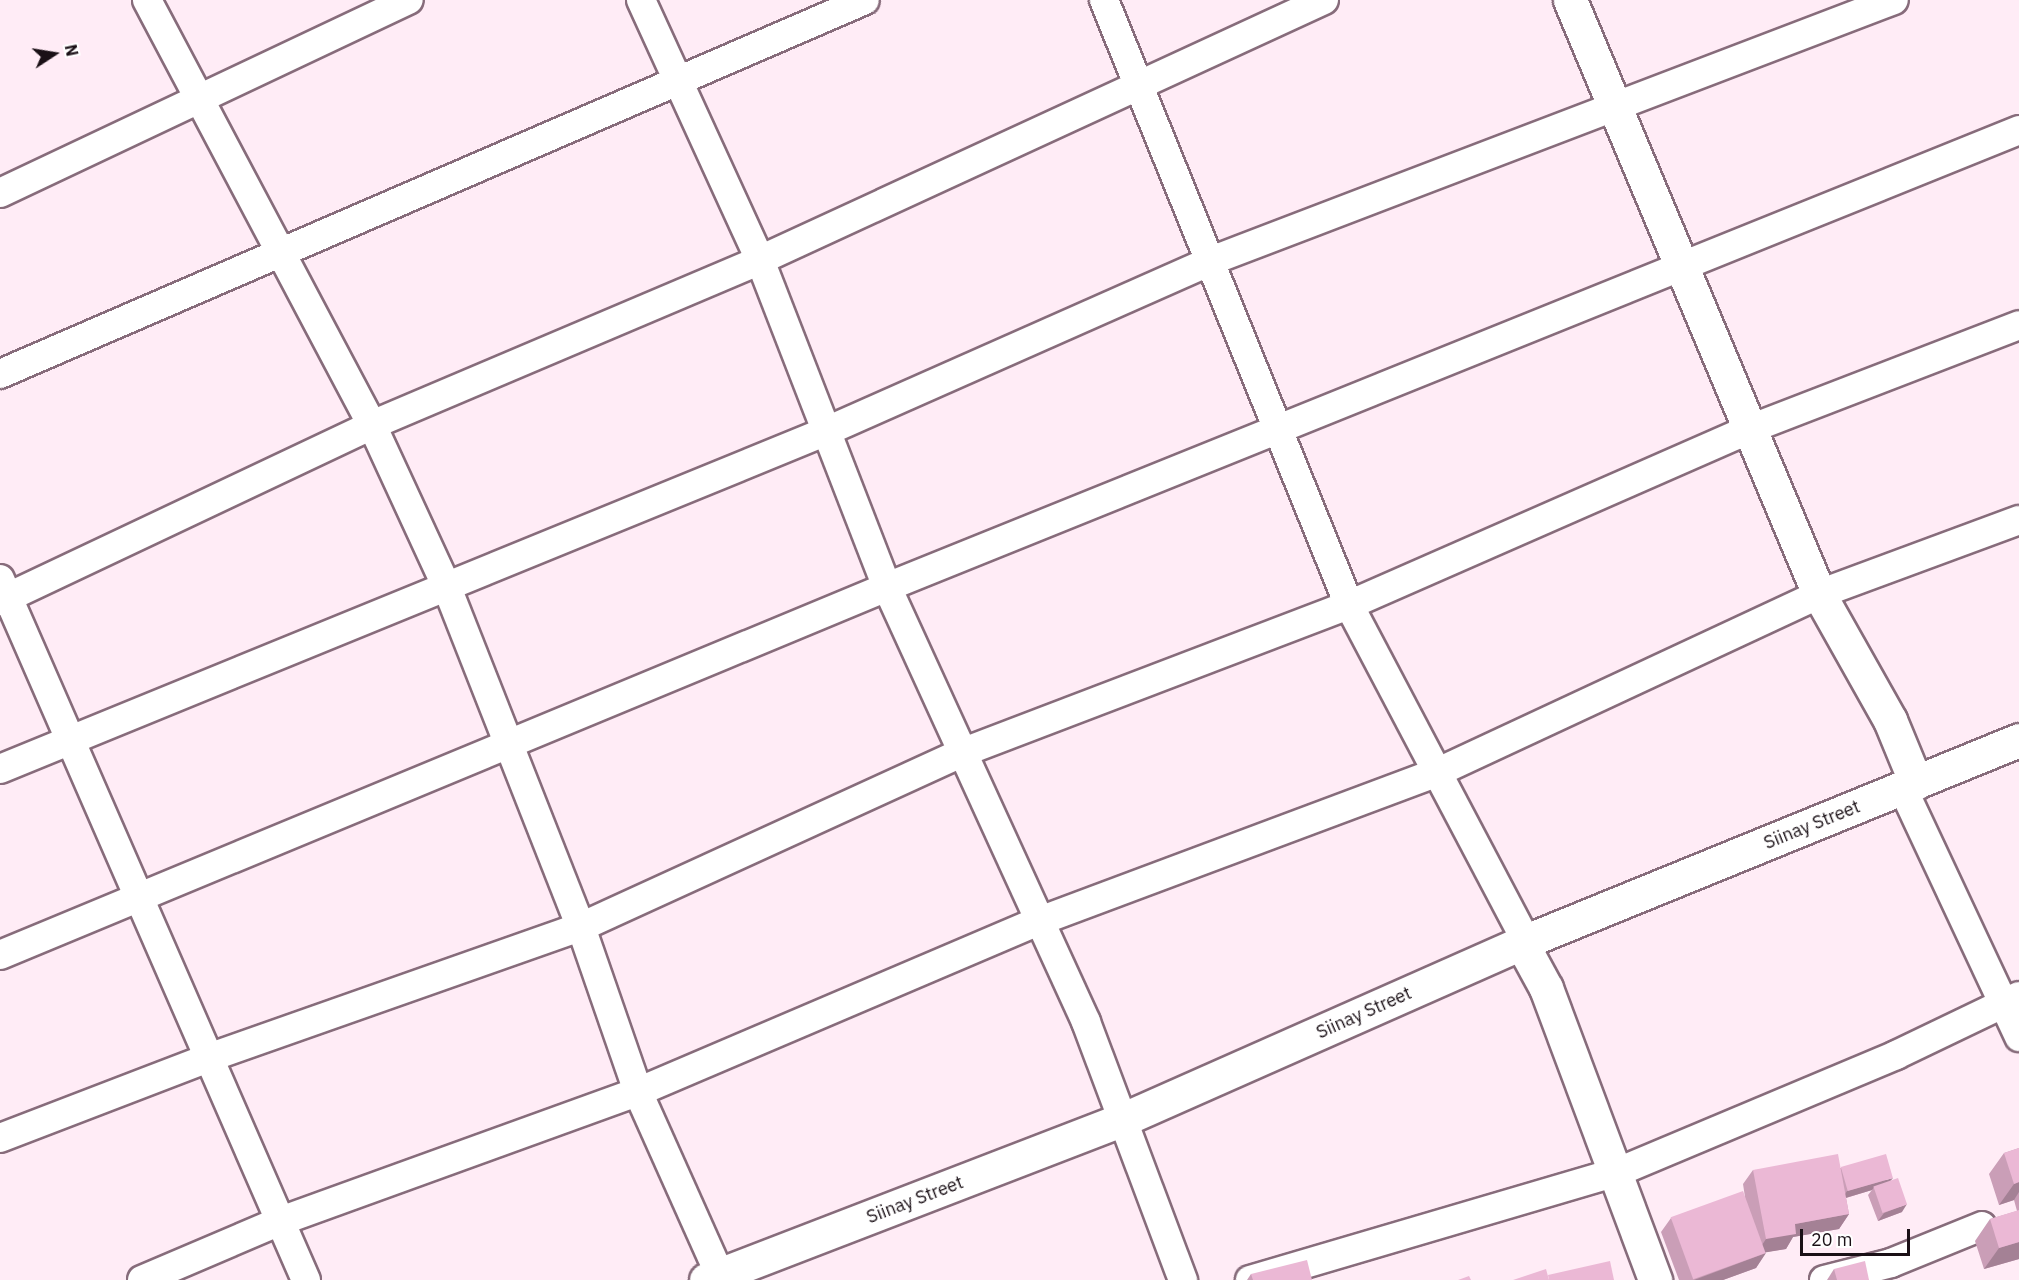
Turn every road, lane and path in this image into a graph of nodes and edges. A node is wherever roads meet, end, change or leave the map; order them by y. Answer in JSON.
{"nodes":[{"id":1,"x":147,"y":0,"type":"edge"},
{"id":2,"x":410,"y":0,"type":"edge"},
{"id":3,"x":641,"y":0,"type":"edge"},
{"id":4,"x":865,"y":0,"type":"edge"},
{"id":5,"x":1104,"y":0,"type":"edge"},
{"id":6,"x":1324,"y":0,"type":"edge"},
{"id":7,"x":1570,"y":0,"type":"edge"},
{"id":8,"x":1894,"y":0,"type":"edge"},
{"id":9,"x":680,"y":81,"type":"junction"},
{"id":10,"x":1136,"y":84,"type":"junction"},
{"id":11,"x":201,"y":98,"type":"junction"},
{"id":12,"x":1613,"y":110,"type":"junction"},
{"id":13,"x":2019,"y":130,"type":"edge"},
{"id":14,"x":0,"y":193,"type":"edge"},
{"id":15,"x":278,"y":250,"type":"junction"},
{"id":16,"x":760,"y":260,"type":"junction"},
{"id":17,"x":1208,"y":262,"type":"junction"},
{"id":18,"x":1681,"y":265,"type":"junction"},
{"id":19,"x":2019,"y":325,"type":"edge"},
{"id":20,"x":0,"y":374,"type":"edge"},
{"id":21,"x":372,"y":426,"type":"junction"},
{"id":22,"x":1750,"y":429,"type":"junction"},
{"id":23,"x":1277,"y":430,"type":"junction"},
{"id":24,"x":827,"y":431,"type":"junction"},
{"id":25,"x":2019,"y":520,"type":"edge"},
{"id":26,"x":446,"y":585,"type":"junction"},
{"id":27,"x":887,"y":586,"type":"junction"},
{"id":28,"x":3,"y":592,"type":"edge"},
{"id":29,"x":1819,"y":594,"type":"junction"},
{"id":30,"x":1349,"y":605,"type":"junction"},
{"id":31,"x":2019,"y":740,"type":"edge"},
{"id":32,"x":69,"y":741,"type":"junction"},
{"id":33,"x":509,"y":744,"type":"junction"},
{"id":34,"x":961,"y":753,"type":"junction"},
{"id":35,"x":0,"y":769,"type":"edge"},
{"id":36,"x":1436,"y":773,"type":"junction"},
{"id":37,"x":1909,"y":786,"type":"junction"},
{"id":38,"x":140,"y":899,"type":"junction"},
{"id":39,"x":1037,"y":922,"type":"junction"},
{"id":40,"x":581,"y":927,"type":"junction"},
{"id":41,"x":1524,"y":942,"type":"junction"},
{"id":42,"x":0,"y":955,"type":"edge"},
{"id":43,"x":2011,"y":999,"type":"edge"},
{"id":44,"x":2019,"y":1037,"type":"edge"},
{"id":45,"x":211,"y":1057,"type":"junction"},
{"id":46,"x":638,"y":1092,"type":"junction"},
{"id":47,"x":1124,"y":1119,"type":"junction"},
{"id":48,"x":0,"y":1137,"type":"edge"},
{"id":49,"x":1618,"y":1172,"type":"junction"},
{"id":50,"x":278,"y":1222,"type":"junction"},
{"id":51,"x":1982,"y":1226,"type":"dead end"},
{"id":52,"x":716,"y":1278,"type":"edge"},
{"id":53,"x":142,"y":1280,"type":"edge"},
{"id":54,"x":306,"y":1280,"type":"edge"},
{"id":55,"x":1183,"y":1280,"type":"edge"},
{"id":56,"x":1250,"y":1280,"type":"edge"},
{"id":57,"x":1656,"y":1280,"type":"edge"},
{"id":58,"x":1824,"y":1280,"type":"edge"}],
"edges":[{"from":1,"to":11,"type":"street"},
{"from":2,"to":11,"type":"street"},
{"from":3,"to":9,"type":"street"},
{"from":4,"to":9,"type":"street"},
{"from":5,"to":10,"type":"street"},
{"from":6,"to":10,"type":"street"},
{"from":7,"to":12,"type":"street"},
{"from":8,"to":12,"type":"street"},
{"from":9,"to":15,"type":"street"},
{"from":9,"to":16,"type":"street"},
{"from":10,"to":16,"type":"street"},
{"from":10,"to":17,"type":"street"},
{"from":11,"to":14,"type":"street"},
{"from":11,"to":15,"type":"street"},
{"from":12,"to":17,"type":"street"},
{"from":12,"to":18,"type":"street"},
{"from":13,"to":18,"type":"street"},
{"from":15,"to":20,"type":"street"},
{"from":15,"to":21,"type":"street"},
{"from":16,"to":21,"type":"street"},
{"from":16,"to":24,"type":"street"},
{"from":17,"to":23,"type":"street"},
{"from":17,"to":24,"type":"street"},
{"from":18,"to":22,"type":"street"},
{"from":18,"to":23,"type":"street"},
{"from":19,"to":22,"type":"street"},
{"from":21,"to":26,"type":"street"},
{"from":21,"to":28,"type":"street"},
{"from":22,"to":29,"type":"street"},
{"from":22,"to":30,"type":"street"},
{"from":23,"to":27,"type":"street"},
{"from":23,"to":30,"type":"street"},
{"from":24,"to":26,"type":"street"},
{"from":24,"to":27,"type":"street"},
{"from":25,"to":29,"type":"street"},
{"from":26,"to":32,"type":"street"},
{"from":26,"to":33,"type":"street"},
{"from":27,"to":33,"type":"street"},
{"from":27,"to":34,"type":"street"},
{"from":28,"to":32,"type":"street"},
{"from":29,"to":36,"type":"street"},
{"from":29,"to":37,"type":"street"},
{"from":30,"to":34,"type":"street"},
{"from":30,"to":36,"type":"street"},
{"from":31,"to":37,"type":"street","name":"Siinay Street"},
{"from":32,"to":35,"type":"street"},
{"from":32,"to":38,"type":"street"},
{"from":33,"to":38,"type":"street"},
{"from":33,"to":40,"type":"street"},
{"from":34,"to":39,"type":"street"},
{"from":34,"to":40,"type":"street"},
{"from":36,"to":39,"type":"street"},
{"from":36,"to":41,"type":"street"},
{"from":37,"to":41,"type":"street","name":"Siinay Street"},
{"from":37,"to":43,"type":"street"},
{"from":38,"to":42,"type":"street"},
{"from":38,"to":45,"type":"street"},
{"from":39,"to":46,"type":"street"},
{"from":39,"to":47,"type":"street"},
{"from":40,"to":45,"type":"street"},
{"from":40,"to":46,"type":"street"},
{"from":41,"to":47,"type":"street","name":"Siinay Street"},
{"from":41,"to":49,"type":"street"},
{"from":43,"to":44,"type":"street"},
{"from":43,"to":49,"type":"street"},
{"from":45,"to":48,"type":"street"},
{"from":45,"to":50,"type":"street"},
{"from":46,"to":50,"type":"street"},
{"from":46,"to":52,"type":"street"},
{"from":47,"to":52,"type":"street","name":"Siinay Street"},
{"from":47,"to":55,"type":"street"},
{"from":49,"to":56,"type":"street"},
{"from":49,"to":57,"type":"street"},
{"from":50,"to":53,"type":"street"},
{"from":50,"to":54,"type":"street"},
{"from":51,"to":58,"type":"street"}]}
